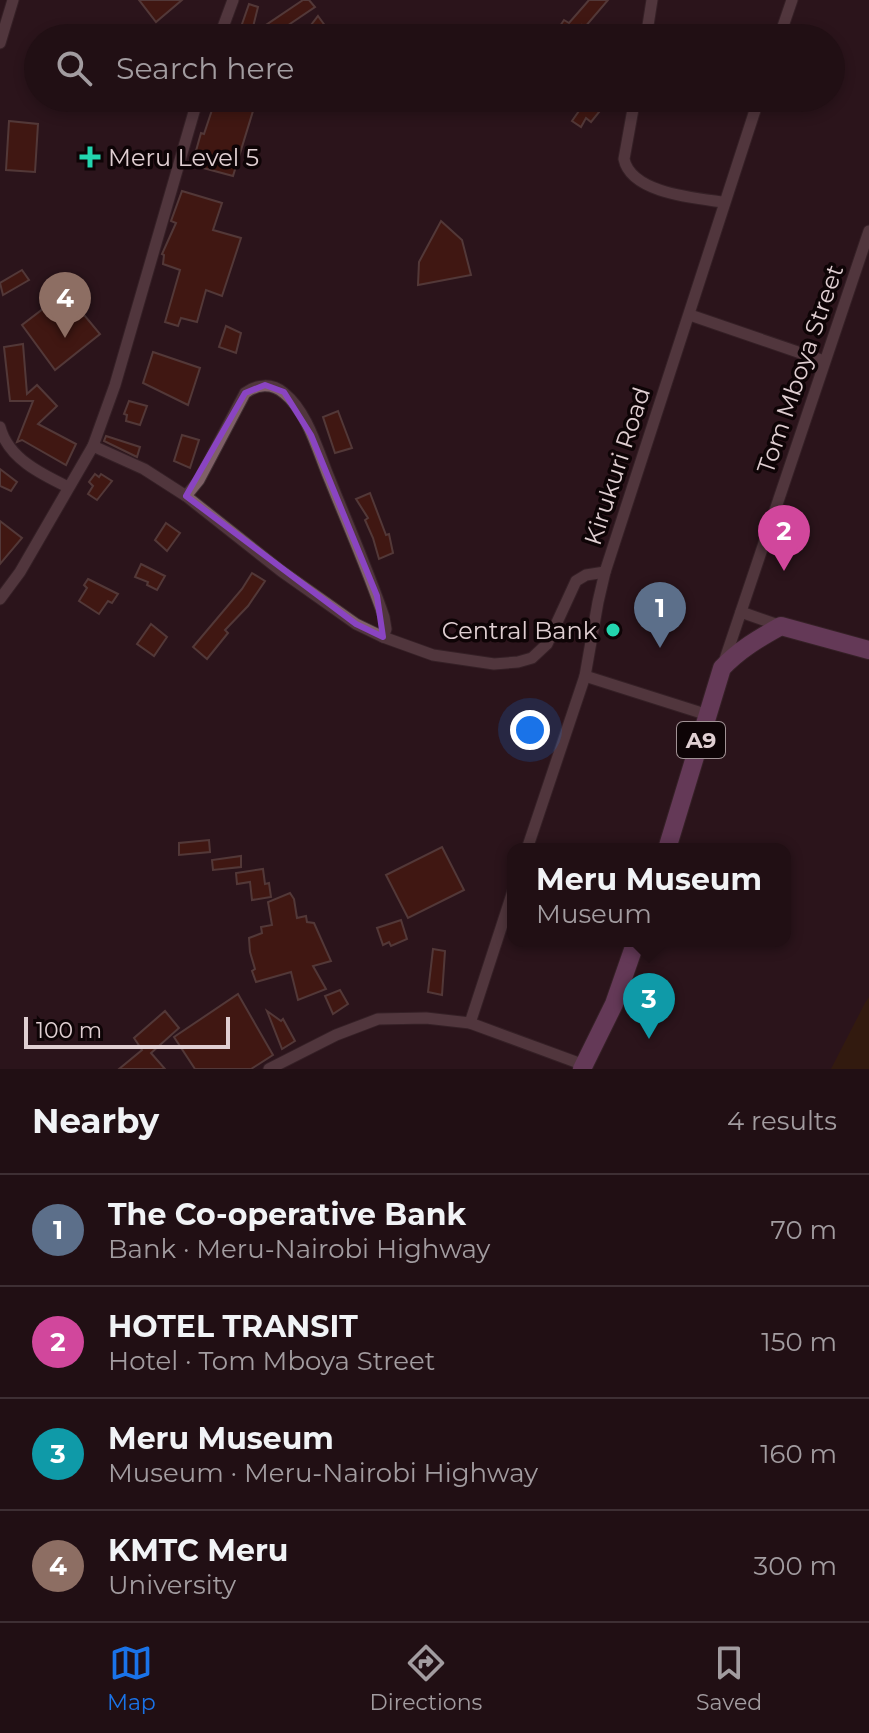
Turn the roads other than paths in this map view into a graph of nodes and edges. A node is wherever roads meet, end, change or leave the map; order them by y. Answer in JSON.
{"nodes":[{"id":1,"x":13,"y":0,"type":"edge"},
{"id":2,"x":233,"y":0,"type":"edge"},
{"id":3,"x":652,"y":0,"type":"edge"},
{"id":4,"x":792,"y":0,"type":"edge"},
{"id":5,"x":224,"y":24,"type":"edge"},
{"id":6,"x":648,"y":24,"type":"edge"},
{"id":7,"x":784,"y":24,"type":"edge"},
{"id":8,"x":0,"y":43,"type":"edge"},
{"id":9,"x":194,"y":112,"type":"edge"},
{"id":10,"x":632,"y":112,"type":"edge"},
{"id":11,"x":754,"y":112,"type":"edge"},
{"id":12,"x":723,"y":202,"type":"junction"},
{"id":13,"x":869,"y":231,"type":"edge"},
{"id":14,"x":690,"y":315,"type":"junction"},
{"id":15,"x":824,"y":361,"type":"junction"},
{"id":16,"x":0,"y":427,"type":"edge"},
{"id":17,"x":93,"y":446,"type":"junction"},
{"id":18,"x":68,"y":487,"type":"junction"},
{"id":19,"x":186,"y":496,"type":"junction"},
{"id":20,"x":605,"y":572,"type":"junction"},
{"id":21,"x":0,"y":599,"type":"edge"},
{"id":22,"x":741,"y":612,"type":"junction"},
{"id":23,"x":781,"y":626,"type":"junction"},
{"id":24,"x":383,"y":637,"type":"junction"},
{"id":25,"x":869,"y":650,"type":"edge"},
{"id":26,"x":722,"y":668,"type":"junction"},
{"id":27,"x":585,"y":676,"type":"junction"},
{"id":28,"x":708,"y":715,"type":"junction"},
{"id":29,"x":529,"y":843,"type":"edge"},
{"id":30,"x":669,"y":843,"type":"edge"},
{"id":31,"x":507,"y":909,"type":"edge"},
{"id":32,"x":634,"y":947,"type":"edge"},
{"id":33,"x":470,"y":1023,"type":"junction"},
{"id":34,"x":583,"y":1067,"type":"edge"},
{"id":35,"x":269,"y":1069,"type":"edge"}],
"edges":[{"from":1,"to":8,"type":"street"},
{"from":2,"to":5,"type":"street"},
{"from":3,"to":6,"type":"street"},
{"from":4,"to":7,"type":"street"},
{"from":9,"to":17,"type":"street"},
{"from":10,"to":12,"type":"street"},
{"from":11,"to":12,"type":"street","name":"Kirukuri Road"},
{"from":12,"to":14,"type":"street","name":"Kirukuri Road"},
{"from":13,"to":15,"type":"street","name":"Tom Mboya Street"},
{"from":14,"to":15,"type":"street"},
{"from":14,"to":20,"type":"street","name":"Kirukuri Road"},
{"from":15,"to":22,"type":"street","name":"Tom Mboya Street"},
{"from":16,"to":18,"type":"street"},
{"from":17,"to":18,"type":"street"},
{"from":17,"to":19,"type":"street"},
{"from":18,"to":21,"type":"street"},
{"from":19,"to":24,"type":"street"},
{"from":19,"to":24,"type":"street"},
{"from":20,"to":24,"type":"street"},
{"from":20,"to":27,"type":"street","name":"Kirukuri Road"},
{"from":22,"to":23,"type":"street"},
{"from":22,"to":26,"type":"street","name":"Tom Mboya Street"},
{"from":23,"to":25,"type":"highway"},
{"from":23,"to":26,"type":"highway"},
{"from":26,"to":28,"type":"highway","number":"A9"},
{"from":27,"to":28,"type":"street"},
{"from":27,"to":29,"type":"street","name":"Kirukuri Road"},
{"from":28,"to":30,"type":"highway","number":"A9"},
{"from":31,"to":33,"type":"street"},
{"from":32,"to":34,"type":"highway"},
{"from":33,"to":34,"type":"street"},
{"from":33,"to":35,"type":"street"}]}
